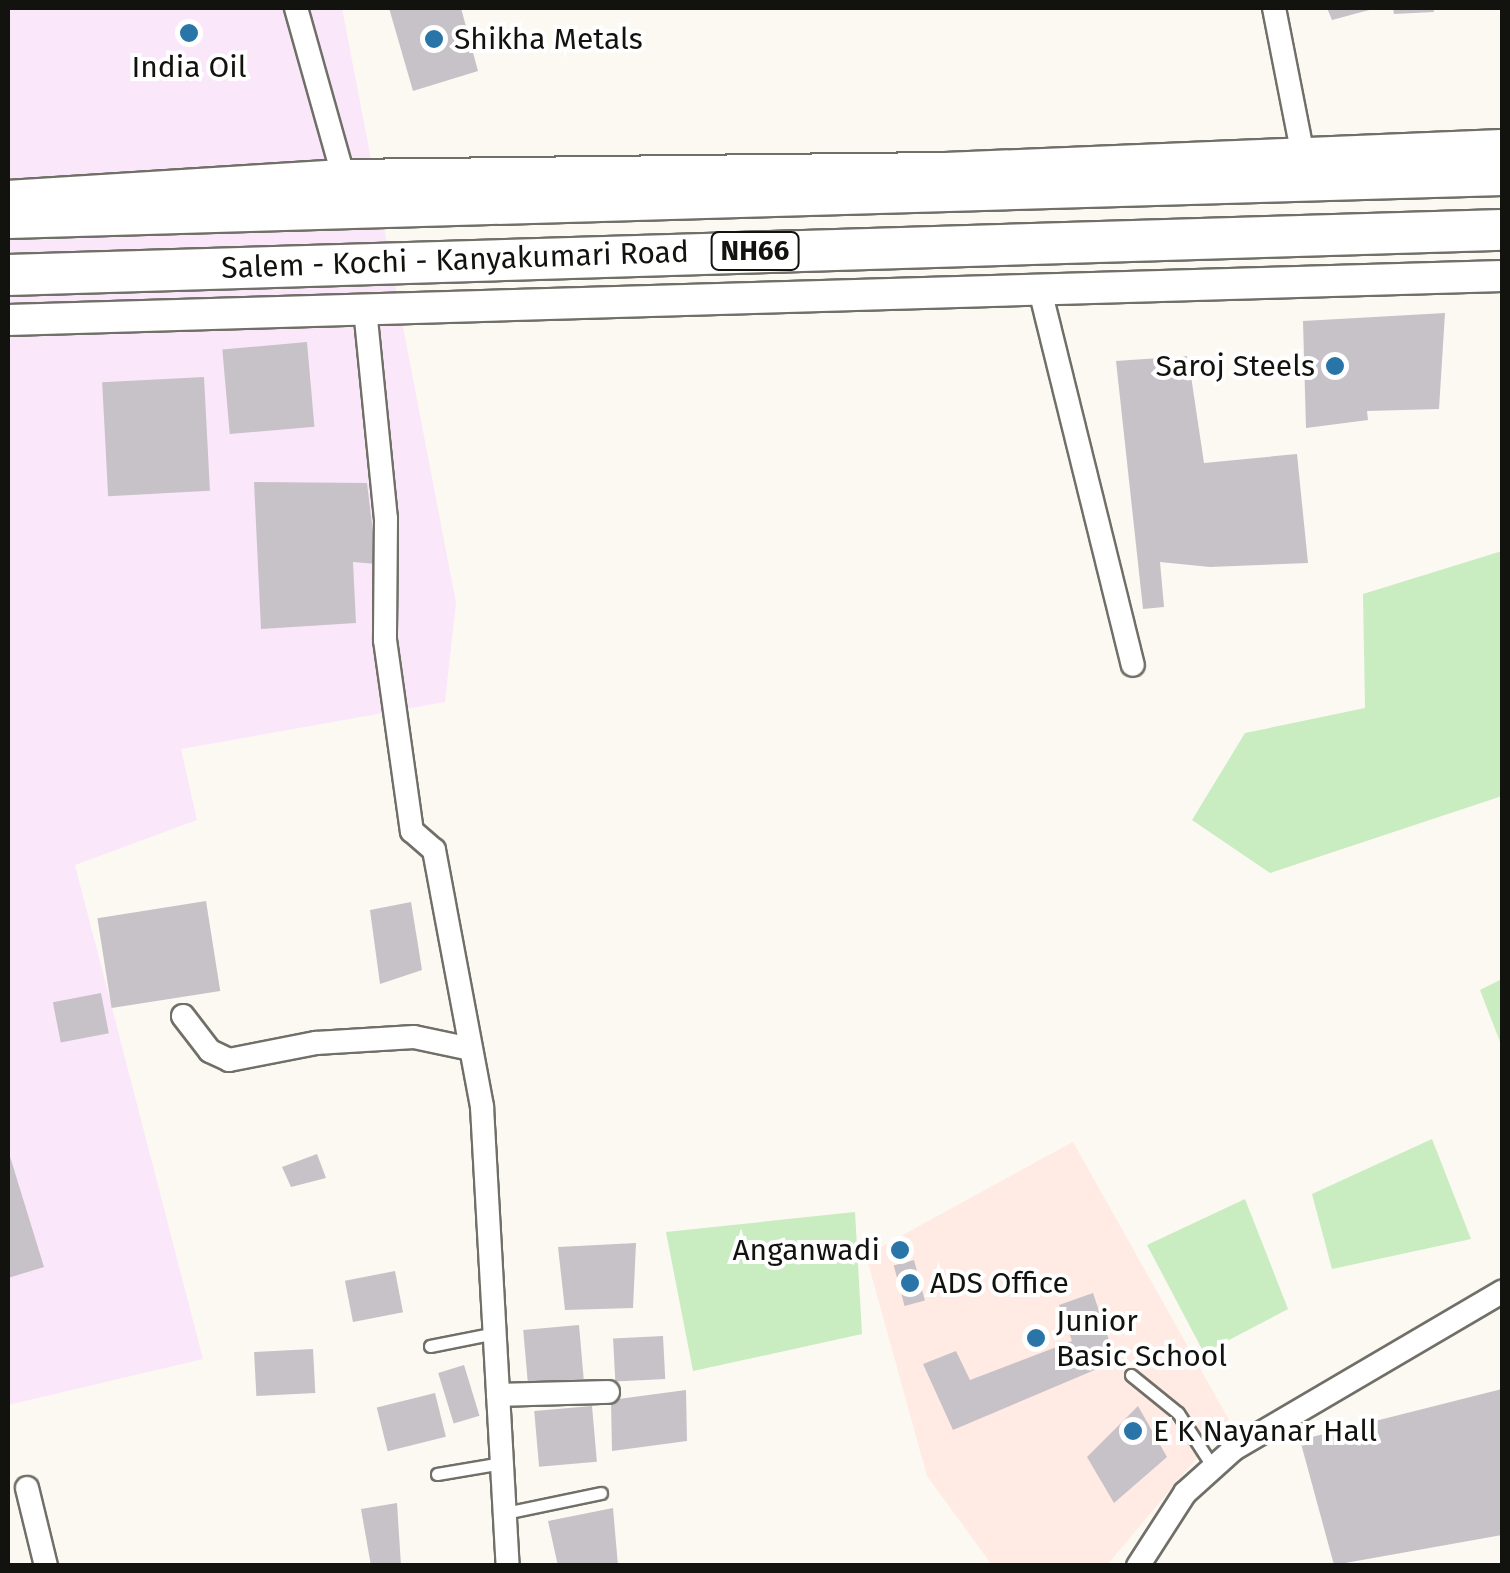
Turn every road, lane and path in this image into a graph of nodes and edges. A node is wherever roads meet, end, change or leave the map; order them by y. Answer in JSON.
{"nodes":[{"id":1,"x":296,"y":8,"type":"edge"},
{"id":2,"x":1274,"y":8,"type":"edge"},
{"id":3,"x":1502,"y":145,"type":"edge"},
{"id":4,"x":1303,"y":156,"type":"junction"},
{"id":5,"x":1502,"y":174,"type":"edge"},
{"id":6,"x":343,"y":175,"type":"junction"},
{"id":7,"x":8,"y":196,"type":"edge"},
{"id":8,"x":8,"y":218,"type":"edge"},
{"id":9,"x":1502,"y":230,"type":"edge"},
{"id":10,"x":8,"y":275,"type":"edge"},
{"id":11,"x":1502,"y":276,"type":"edge"},
{"id":12,"x":1040,"y":290,"type":"junction"},
{"id":13,"x":365,"y":310,"type":"junction"},
{"id":14,"x":8,"y":320,"type":"edge"},
{"id":15,"x":1133,"y":665,"type":"dead end"},
{"id":16,"x":183,"y":1016,"type":"dead end"},
{"id":17,"x":472,"y":1049,"type":"junction"},
{"id":18,"x":1502,"y":1292,"type":"edge"},
{"id":19,"x":495,"y":1333,"type":"junction"},
{"id":20,"x":430,"y":1346,"type":"dead end"},
{"id":21,"x":1131,"y":1375,"type":"dead end"},
{"id":22,"x":608,"y":1392,"type":"dead end"},
{"id":23,"x":498,"y":1395,"type":"junction"},
{"id":24,"x":502,"y":1463,"type":"junction"},
{"id":25,"x":1214,"y":1467,"type":"junction"},
{"id":26,"x":437,"y":1474,"type":"dead end"},
{"id":27,"x":27,"y":1488,"type":"dead end"},
{"id":28,"x":602,"y":1493,"type":"dead end"},
{"id":29,"x":505,"y":1513,"type":"junction"},
{"id":30,"x":46,"y":1566,"type":"edge"},
{"id":31,"x":508,"y":1566,"type":"edge"},
{"id":32,"x":1138,"y":1566,"type":"edge"}],
"edges":[{"from":1,"to":6,"type":"street"},
{"from":2,"to":4,"type":"street"},
{"from":3,"to":4,"type":"street"},
{"from":4,"to":6,"type":"street"},
{"from":5,"to":8,"type":"highway","name":"Salem - Kochi - Kanyakumari Road","number":"NH66"},
{"from":6,"to":7,"type":"street"},
{"from":9,"to":10,"type":"highway","name":"Salem - Kochi - Kanyakumari Road","number":"NH66"},
{"from":11,"to":12,"type":"street"},
{"from":12,"to":13,"type":"street"},
{"from":12,"to":15,"type":"street"},
{"from":13,"to":14,"type":"street"},
{"from":13,"to":17,"type":"street"},
{"from":16,"to":17,"type":"street"},
{"from":17,"to":19,"type":"street"},
{"from":18,"to":25,"type":"street"},
{"from":19,"to":20,"type":"lane"},
{"from":19,"to":23,"type":"street"},
{"from":21,"to":25,"type":"lane"},
{"from":22,"to":23,"type":"street"},
{"from":23,"to":24,"type":"street"},
{"from":24,"to":26,"type":"lane"},
{"from":24,"to":29,"type":"street"},
{"from":25,"to":32,"type":"street"},
{"from":27,"to":30,"type":"street"},
{"from":28,"to":29,"type":"lane"},
{"from":29,"to":31,"type":"street"}]}
